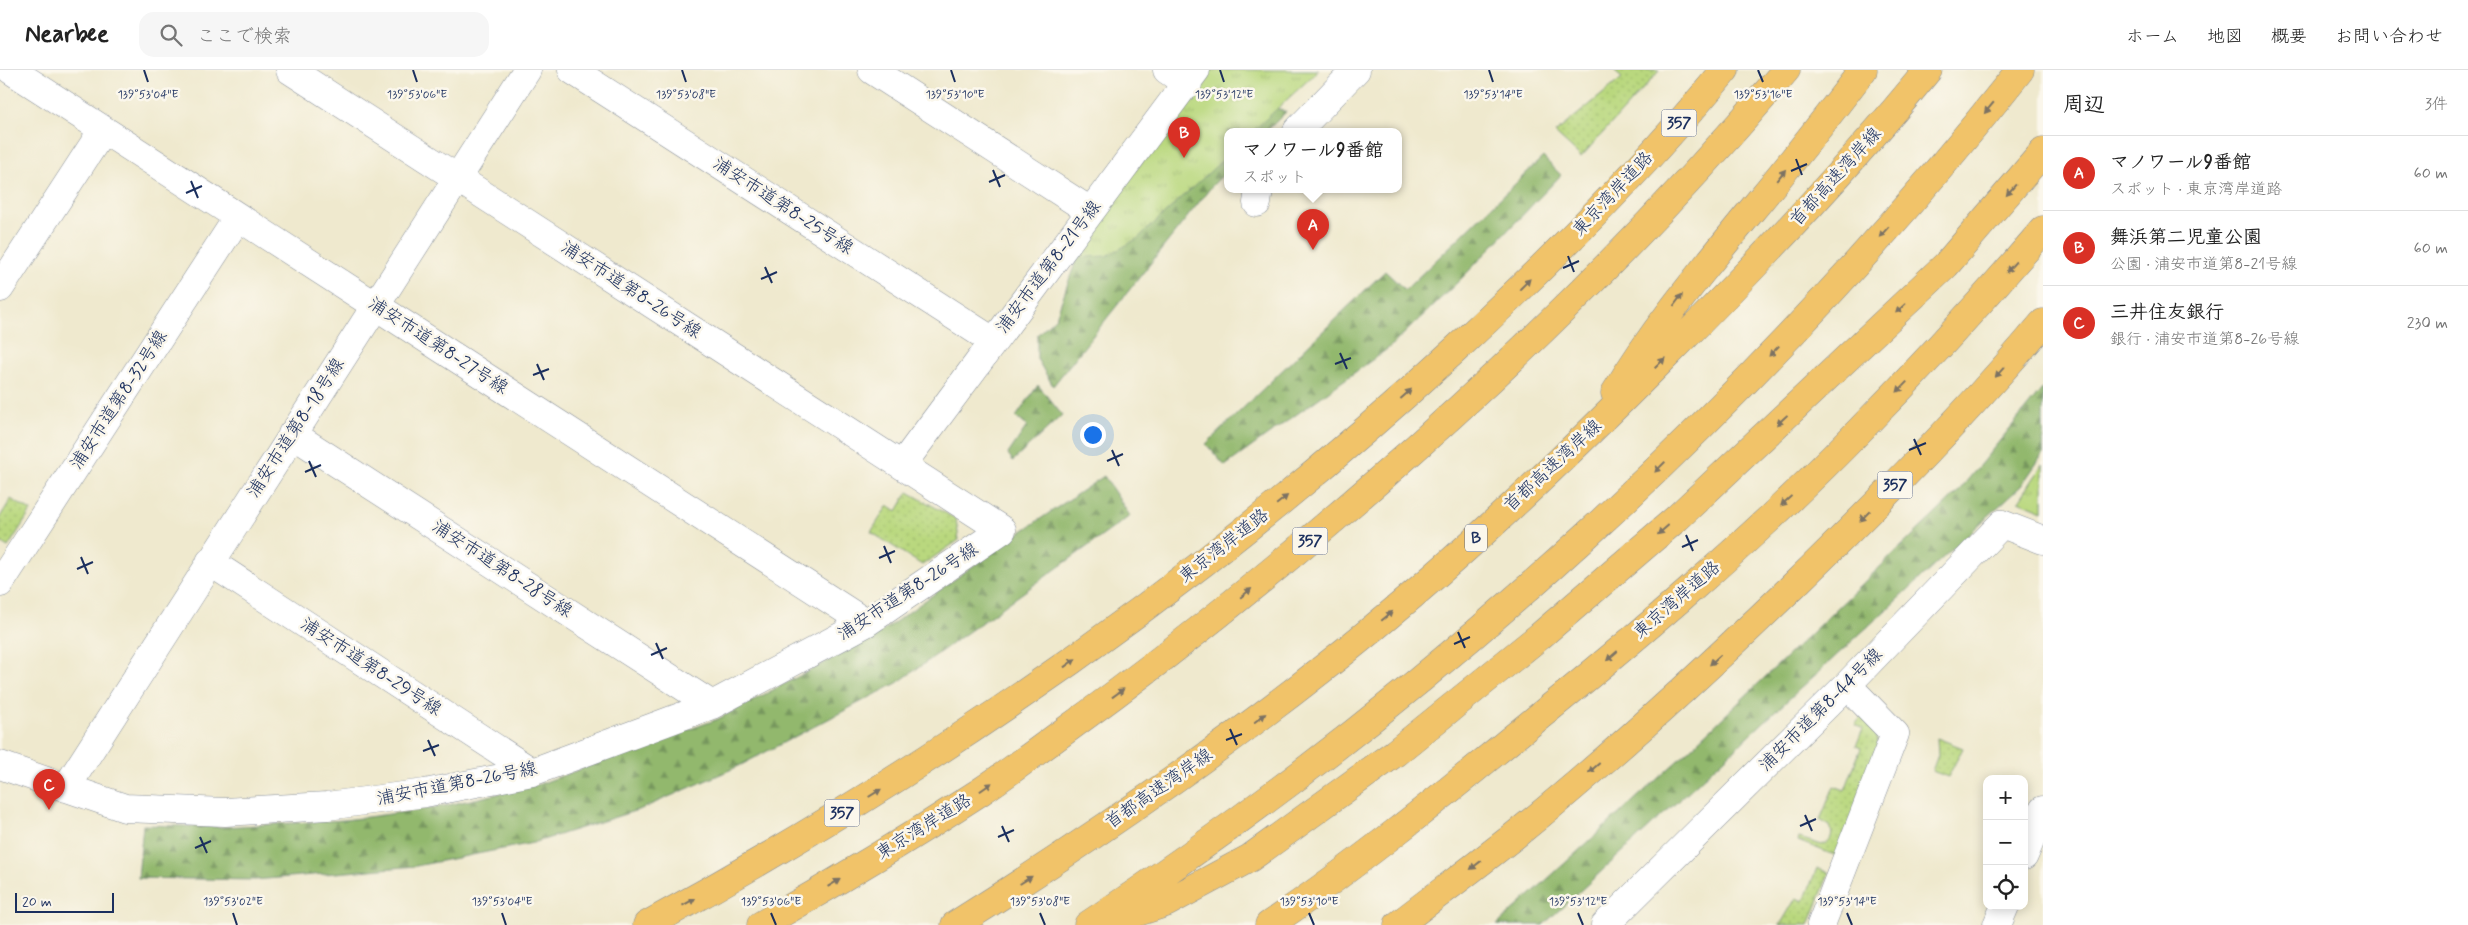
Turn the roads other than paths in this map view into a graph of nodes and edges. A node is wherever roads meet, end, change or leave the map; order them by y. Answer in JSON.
{"nodes":[{"id":1,"x":11,"y":70,"type":"edge"},
{"id":2,"x":290,"y":70,"type":"edge"},
{"id":3,"x":527,"y":70,"type":"edge"},
{"id":4,"x":572,"y":70,"type":"edge"},
{"id":5,"x":872,"y":70,"type":"edge"},
{"id":6,"x":1356,"y":70,"type":"edge"},
{"id":7,"x":1725,"y":70,"type":"edge"},
{"id":8,"x":1786,"y":70,"type":"edge"},
{"id":9,"x":1863,"y":70,"type":"edge"},
{"id":10,"x":1928,"y":70,"type":"edge"},
{"id":11,"x":2020,"y":70,"type":"edge"},
{"id":12,"x":1184,"y":75,"type":"edge"},
{"id":13,"x":1300,"y":128,"type":"edge"},
{"id":14,"x":103,"y":130,"type":"junction"},
{"id":15,"x":2043,"y":152,"type":"edge"},
{"id":16,"x":456,"y":178,"type":"junction"},
{"id":17,"x":1090,"y":211,"type":"junction"},
{"id":18,"x":238,"y":216,"type":"junction"},
{"id":19,"x":2043,"y":230,"type":"edge"},
{"id":20,"x":0,"y":288,"type":"edge"},
{"id":21,"x":375,"y":305,"type":"junction"},
{"id":22,"x":2038,"y":330,"type":"edge"},
{"id":23,"x":993,"y":341,"type":"junction"},
{"id":24,"x":1594,"y":429,"type":"junction"},
{"id":25,"x":292,"y":434,"type":"junction"},
{"id":26,"x":902,"y":465,"type":"junction"},
{"id":27,"x":2043,"y":540,"type":"edge"},
{"id":28,"x":210,"y":562,"type":"junction"},
{"id":29,"x":0,"y":583,"type":"edge"},
{"id":30,"x":866,"y":623,"type":"junction"},
{"id":31,"x":1847,"y":685,"type":"junction"},
{"id":32,"x":712,"y":705,"type":"junction"},
{"id":33,"x":0,"y":765,"type":"edge"},
{"id":34,"x":532,"y":772,"type":"junction"},
{"id":35,"x":66,"y":788,"type":"junction"},
{"id":36,"x":2043,"y":810,"type":"edge"},
{"id":37,"x":2028,"y":846,"type":"edge"},
{"id":38,"x":2028,"y":862,"type":"edge"},
{"id":39,"x":2043,"y":868,"type":"edge"},
{"id":40,"x":2003,"y":910,"type":"edge"},
{"id":41,"x":647,"y":925,"type":"edge"},
{"id":42,"x":761,"y":925,"type":"edge"},
{"id":43,"x":955,"y":925,"type":"edge"},
{"id":44,"x":1088,"y":925,"type":"edge"},
{"id":45,"x":1098,"y":925,"type":"edge"},
{"id":46,"x":1269,"y":925,"type":"edge"},
{"id":47,"x":1398,"y":925,"type":"edge"},
{"id":48,"x":1606,"y":925,"type":"edge"},
{"id":49,"x":1822,"y":925,"type":"edge"},
{"id":50,"x":1997,"y":925,"type":"edge"}],
"edges":[{"from":1,"to":14,"type":"street","name":"浦安市道第8-27号線"},
{"from":2,"to":16,"type":"street","name":"浦安市道第8-26号線"},
{"from":3,"to":16,"type":"street","name":"浦安市道第8-18号線"},
{"from":4,"to":23,"type":"street","name":"浦安市道第8-25号線"},
{"from":5,"to":17,"type":"street"},
{"from":6,"to":13,"type":"street"},
{"from":41,"to":7,"type":"highway","name":"東京湾岸道路","number":"357","one_way":true},
{"from":42,"to":8,"type":"highway","name":"東京湾岸道路","number":"357","one_way":true},
{"from":24,"to":9,"type":"highway","one_way":true},
{"from":24,"to":10,"type":"highway","name":"首都高速湾岸線","number":"B","one_way":true},
{"from":11,"to":44,"type":"highway","one_way":true},
{"from":12,"to":17,"type":"street","name":"浦安市道第8-21号線"},
{"from":14,"to":18,"type":"street","name":"浦安市道第8-27号線"},
{"from":14,"to":20,"type":"street"},
{"from":15,"to":45,"type":"highway","one_way":true},
{"from":16,"to":21,"type":"street","name":"浦安市道第8-18号線"},
{"from":16,"to":26,"type":"street","name":"浦安市道第8-26号線"},
{"from":17,"to":23,"type":"street","name":"浦安市道第8-21号線"},
{"from":18,"to":21,"type":"street","name":"浦安市道第8-27号線"},
{"from":18,"to":29,"type":"street","name":"浦安市道第8-32号線"},
{"from":19,"to":46,"type":"highway","name":"東京湾岸道路","one_way":true},
{"from":21,"to":25,"type":"street","name":"浦安市道第8-18号線"},
{"from":21,"to":30,"type":"street","name":"浦安市道第8-27号線"},
{"from":22,"to":47,"type":"highway","number":"357","one_way":true},
{"from":23,"to":26,"type":"street","name":"浦安市道第8-21号線"},
{"from":43,"to":24,"type":"highway","name":"首都高速湾岸線","number":"B","one_way":true},
{"from":25,"to":28,"type":"street","name":"浦安市道第8-18号線"},
{"from":25,"to":32,"type":"street","name":"浦安市道第8-28号線"},
{"from":26,"to":30,"type":"street","name":"浦安市道第8-26号線"},
{"from":27,"to":31,"type":"street","name":"浦安市道第8-44号線"},
{"from":28,"to":34,"type":"street","name":"浦安市道第8-29号線"},
{"from":28,"to":35,"type":"street","name":"浦安市道第8-18号線"},
{"from":30,"to":32,"type":"street","name":"浦安市道第8-26号線"},
{"from":31,"to":48,"type":"street","name":"浦安市道第8-44号線"},
{"from":31,"to":49,"type":"street"},
{"from":32,"to":34,"type":"street","name":"浦安市道第8-26号線"},
{"from":33,"to":35,"type":"street","name":"浦安市道第8-26号線"},
{"from":34,"to":35,"type":"street","name":"浦安市道第8-26号線"},
{"from":36,"to":37,"type":"street"},
{"from":38,"to":39,"type":"street"},
{"from":40,"to":50,"type":"street"}]}
